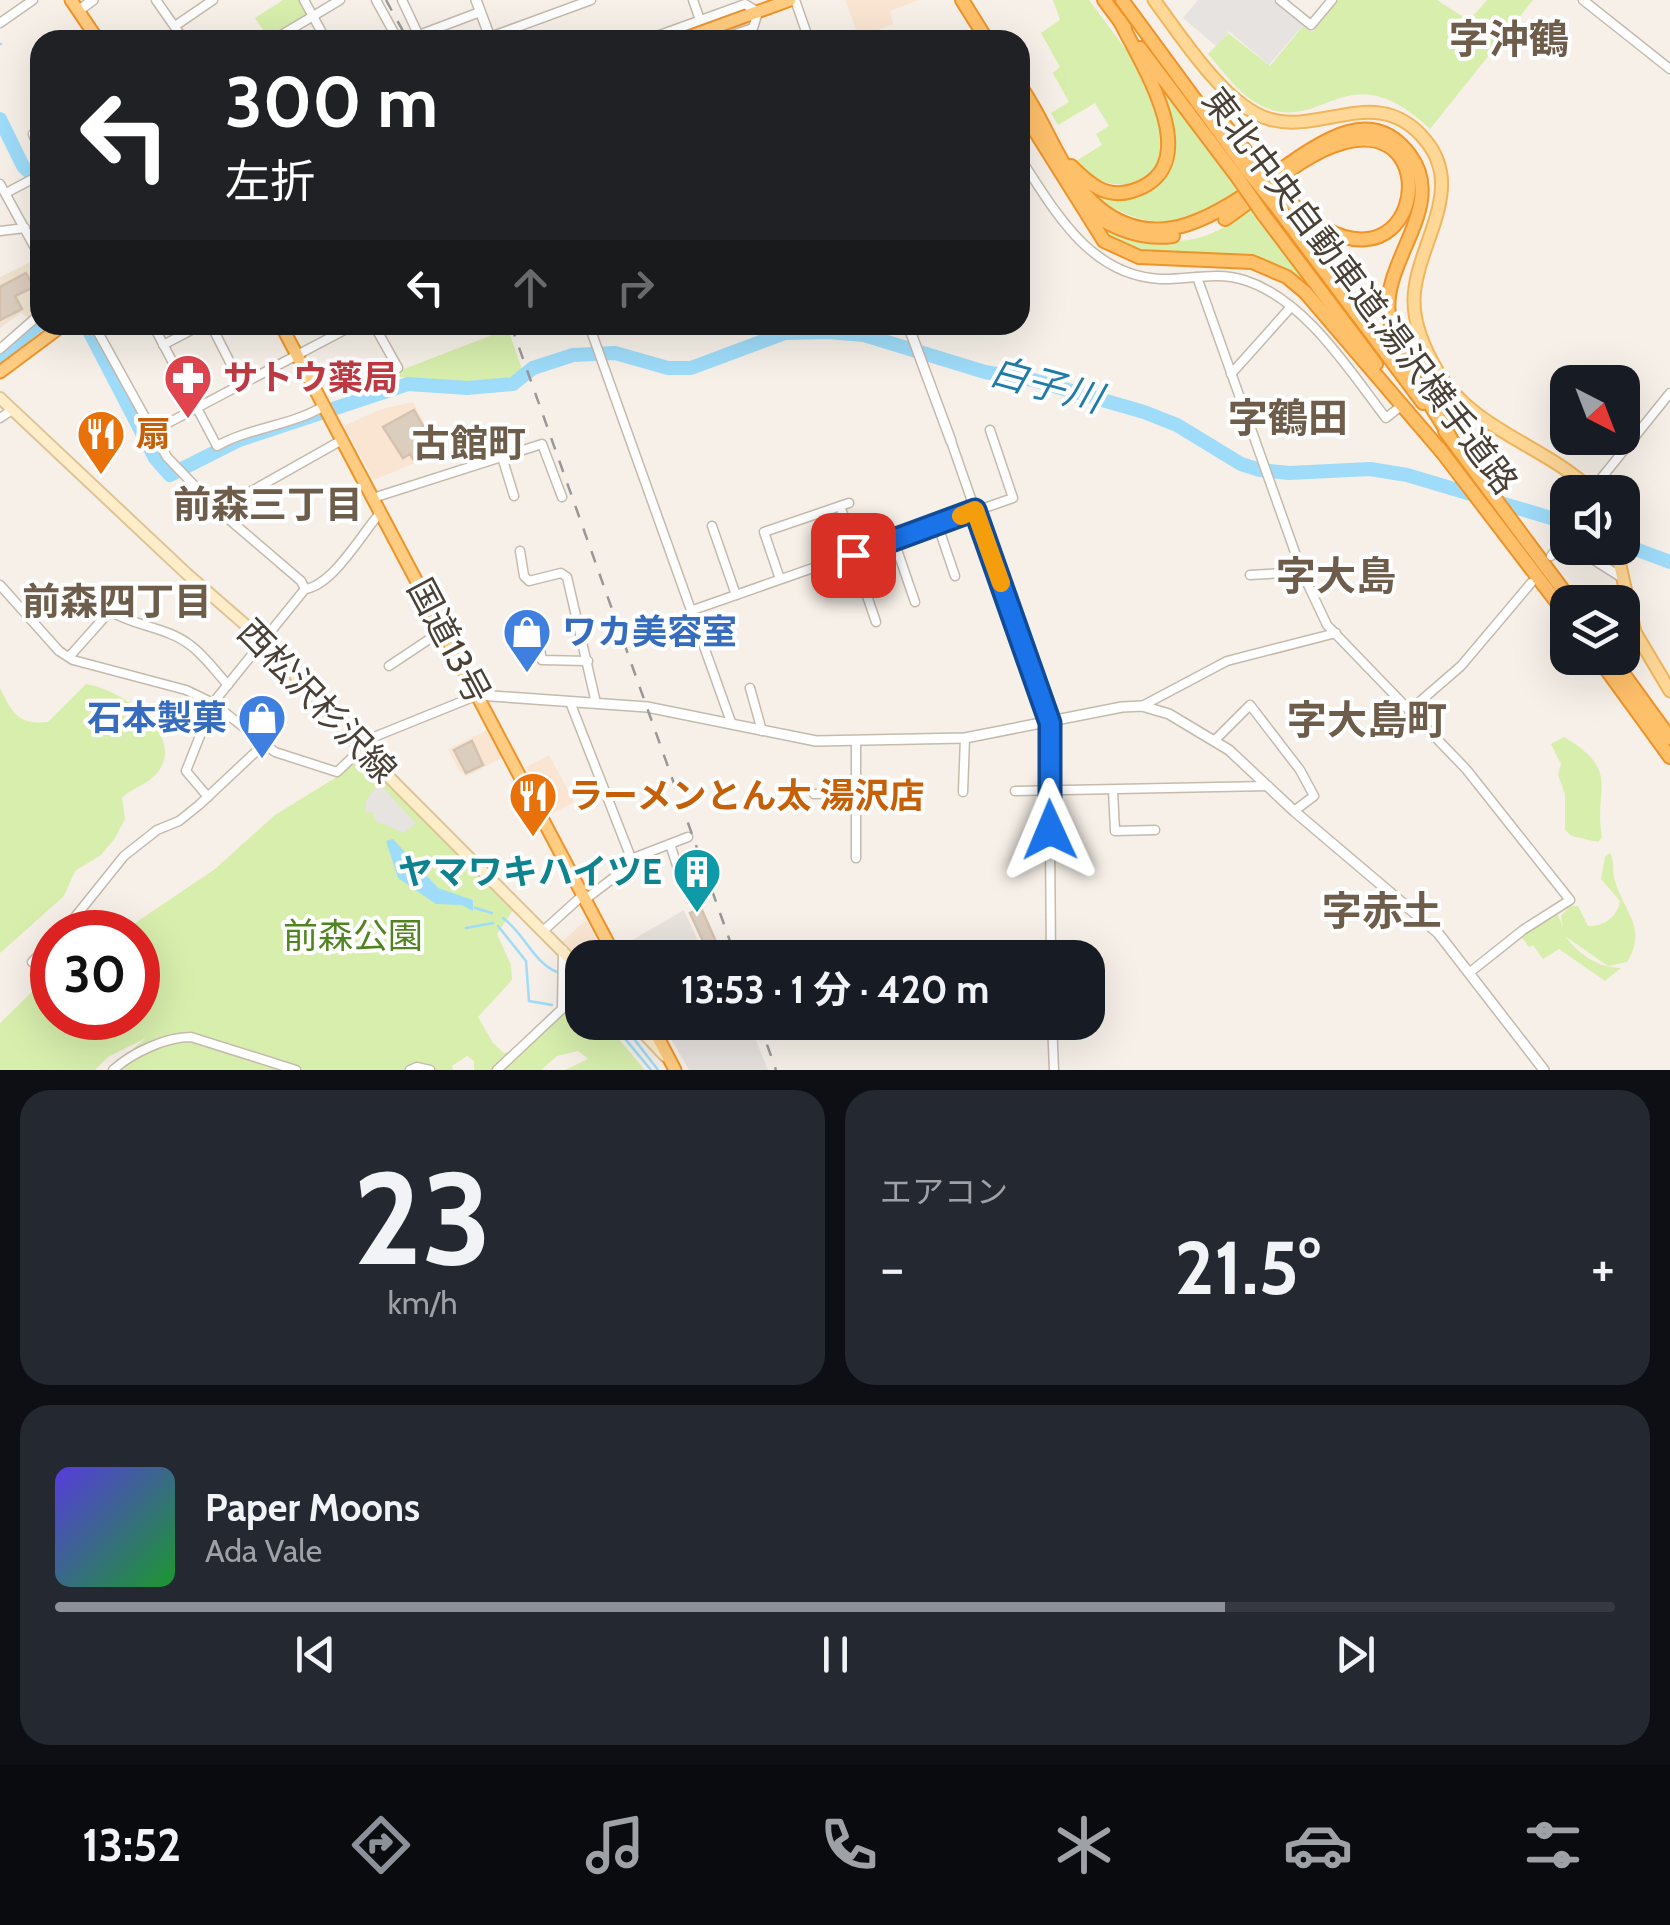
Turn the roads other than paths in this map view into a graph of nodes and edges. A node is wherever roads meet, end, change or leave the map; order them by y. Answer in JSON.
{"nodes":[{"id":1,"x":33,"y":0,"type":"edge"},
{"id":2,"x":93,"y":0,"type":"edge"},
{"id":3,"x":156,"y":0,"type":"edge"},
{"id":4,"x":213,"y":0,"type":"edge"},
{"id":5,"x":304,"y":0,"type":"edge"},
{"id":6,"x":340,"y":0,"type":"edge"},
{"id":7,"x":376,"y":0,"type":"edge"},
{"id":8,"x":402,"y":0,"type":"edge"},
{"id":9,"x":476,"y":0,"type":"edge"},
{"id":10,"x":548,"y":0,"type":"edge"},
{"id":11,"x":590,"y":0,"type":"edge"},
{"id":12,"x":693,"y":0,"type":"edge"},
{"id":13,"x":793,"y":0,"type":"edge"},
{"id":14,"x":962,"y":0,"type":"edge"},
{"id":15,"x":1104,"y":0,"type":"edge"},
{"id":16,"x":1122,"y":0,"type":"edge"},
{"id":17,"x":1154,"y":0,"type":"edge"},
{"id":18,"x":1280,"y":0,"type":"edge"},
{"id":19,"x":1332,"y":0,"type":"edge"},
{"id":20,"x":1583,"y":0,"type":"edge"},
{"id":21,"x":74,"y":6,"type":"edge"},
{"id":22,"x":480,"y":12,"type":"junction"},
{"id":23,"x":758,"y":12,"type":"junction"},
{"id":24,"x":552,"y":13,"type":"junction"},
{"id":25,"x":314,"y":14,"type":"junction"},
{"id":26,"x":700,"y":20,"type":"junction"},
{"id":27,"x":1120,"y":22,"type":"junction"},
{"id":28,"x":0,"y":23,"type":"edge"},
{"id":29,"x":175,"y":26,"type":"junction"},
{"id":30,"x":91,"y":30,"type":"edge"},
{"id":31,"x":178,"y":30,"type":"edge"},
{"id":32,"x":288,"y":30,"type":"edge"},
{"id":33,"x":321,"y":30,"type":"edge"},
{"id":34,"x":392,"y":30,"type":"edge"},
{"id":35,"x":416,"y":30,"type":"edge"},
{"id":36,"x":438,"y":30,"type":"edge"},
{"id":37,"x":487,"y":30,"type":"edge"},
{"id":38,"x":510,"y":30,"type":"edge"},
{"id":39,"x":673,"y":30,"type":"edge"},
{"id":40,"x":708,"y":30,"type":"edge"},
{"id":41,"x":747,"y":30,"type":"edge"},
{"id":42,"x":805,"y":30,"type":"edge"},
{"id":43,"x":980,"y":30,"type":"edge"},
{"id":44,"x":1670,"y":69,"type":"edge"},
{"id":45,"x":1030,"y":103,"type":"edge"},
{"id":46,"x":1030,"y":124,"type":"edge"},
{"id":47,"x":1062,"y":158,"type":"junction"},
{"id":48,"x":1247,"y":171,"type":"junction"},
{"id":49,"x":1030,"y":173,"type":"edge"},
{"id":50,"x":30,"y":180,"type":"edge"},
{"id":51,"x":0,"y":184,"type":"edge"},
{"id":52,"x":6,"y":192,"type":"junction"},
{"id":53,"x":1078,"y":205,"type":"junction"},
{"id":54,"x":1274,"y":205,"type":"junction"},
{"id":55,"x":25,"y":228,"type":"junction"},
{"id":56,"x":0,"y":231,"type":"edge"},
{"id":57,"x":30,"y":237,"type":"edge"},
{"id":58,"x":1197,"y":277,"type":"junction"},
{"id":59,"x":1290,"y":308,"type":"junction"},
{"id":60,"x":30,"y":323,"type":"edge"},
{"id":61,"x":49,"y":335,"type":"edge"},
{"id":62,"x":99,"y":335,"type":"edge"},
{"id":63,"x":158,"y":335,"type":"edge"},
{"id":64,"x":182,"y":335,"type":"edge"},
{"id":65,"x":216,"y":335,"type":"edge"},
{"id":66,"x":287,"y":335,"type":"edge"},
{"id":67,"x":335,"y":335,"type":"edge"},
{"id":68,"x":380,"y":335,"type":"edge"},
{"id":69,"x":593,"y":335,"type":"edge"},
{"id":70,"x":912,"y":335,"type":"edge"},
{"id":71,"x":163,"y":345,"type":"junction"},
{"id":72,"x":0,"y":349,"type":"edge"},
{"id":73,"x":298,"y":354,"type":"junction"},
{"id":74,"x":398,"y":368,"type":"dead end"},
{"id":75,"x":0,"y":372,"type":"edge"},
{"id":76,"x":1231,"y":374,"type":"junction"},
{"id":77,"x":241,"y":384,"type":"junction"},
{"id":78,"x":1670,"y":393,"type":"edge"},
{"id":79,"x":0,"y":398,"type":"edge"},
{"id":80,"x":324,"y":406,"type":"junction"},
{"id":81,"x":1401,"y":406,"type":"dead end"},
{"id":82,"x":196,"y":408,"type":"junction"},
{"id":83,"x":12,"y":410,"type":"junction"},
{"id":84,"x":0,"y":418,"type":"edge"},
{"id":85,"x":990,"y":430,"type":"dead end"},
{"id":86,"x":151,"y":432,"type":"junction"},
{"id":87,"x":1450,"y":438,"type":"junction"},
{"id":88,"x":342,"y":440,"type":"junction"},
{"id":89,"x":951,"y":441,"type":"joint"},
{"id":90,"x":1442,"y":452,"type":"junction"},
{"id":91,"x":502,"y":456,"type":"junction"},
{"id":92,"x":1565,"y":475,"type":"edge"},
{"id":93,"x":1605,"y":475,"type":"edge"},
{"id":94,"x":514,"y":496,"type":"dead end"},
{"id":95,"x":562,"y":496,"type":"dead end"},
{"id":96,"x":373,"y":498,"type":"junction"},
{"id":97,"x":218,"y":510,"type":"junction"},
{"id":98,"x":975,"y":510,"type":"junction"},
{"id":99,"x":380,"y":512,"type":"junction"},
{"id":100,"x":712,"y":526,"type":"dead end"},
{"id":101,"x":938,"y":526,"type":"junction"},
{"id":102,"x":894,"y":541,"type":"junction"},
{"id":103,"x":520,"y":551,"type":"dead end"},
{"id":104,"x":855,"y":554,"type":"junction"},
{"id":105,"x":1602,"y":565,"type":"edge"},
{"id":106,"x":1619,"y":565,"type":"edge"},
{"id":107,"x":1302,"y":572,"type":"junction"},
{"id":108,"x":1250,"y":574,"type":"dead end"},
{"id":109,"x":956,"y":576,"type":"dead end"},
{"id":110,"x":1621,"y":577,"type":"junction"},
{"id":111,"x":780,"y":579,"type":"junction"},
{"id":112,"x":1531,"y":583,"type":"dead end"},
{"id":113,"x":0,"y":585,"type":"edge"},
{"id":114,"x":1560,"y":585,"type":"edge"},
{"id":115,"x":304,"y":588,"type":"junction"},
{"id":116,"x":1550,"y":593,"type":"edge"},
{"id":117,"x":736,"y":595,"type":"junction"},
{"id":118,"x":915,"y":602,"type":"dead end"},
{"id":119,"x":693,"y":610,"type":"junction"},
{"id":120,"x":534,"y":618,"type":"dead end"},
{"id":121,"x":876,"y":622,"type":"dead end"},
{"id":122,"x":443,"y":630,"type":"junction"},
{"id":123,"x":1336,"y":632,"type":"junction"},
{"id":124,"x":264,"y":640,"type":"junction"},
{"id":125,"x":69,"y":657,"type":"junction"},
{"id":126,"x":588,"y":661,"type":"junction"},
{"id":127,"x":389,"y":666,"type":"dead end"},
{"id":128,"x":1610,"y":675,"type":"edge"},
{"id":129,"x":1624,"y":675,"type":"edge"},
{"id":130,"x":228,"y":685,"type":"junction"},
{"id":131,"x":750,"y":688,"type":"dead end"},
{"id":132,"x":1670,"y":690,"type":"edge"},
{"id":133,"x":478,"y":695,"type":"junction"},
{"id":134,"x":570,"y":702,"type":"junction"},
{"id":135,"x":213,"y":703,"type":"junction"},
{"id":136,"x":596,"y":704,"type":"junction"},
{"id":137,"x":1142,"y":706,"type":"junction"},
{"id":138,"x":1410,"y":711,"type":"junction"},
{"id":139,"x":731,"y":722,"type":"junction"},
{"id":140,"x":1050,"y":723,"type":"junction"},
{"id":141,"x":762,"y":731,"type":"junction"},
{"id":142,"x":964,"y":738,"type":"junction"},
{"id":143,"x":1670,"y":738,"type":"edge"},
{"id":144,"x":1216,"y":740,"type":"junction"},
{"id":145,"x":856,"y":742,"type":"junction"},
{"id":146,"x":263,"y":745,"type":"junction"},
{"id":147,"x":363,"y":751,"type":"junction"},
{"id":148,"x":1670,"y":756,"type":"edge"},
{"id":149,"x":1268,"y":786,"type":"junction"},
{"id":150,"x":1113,"y":790,"type":"junction"},
{"id":151,"x":1014,"y":791,"type":"dead end"},
{"id":152,"x":1050,"y":791,"type":"junction"},
{"id":153,"x":962,"y":792,"type":"dead end"},
{"id":154,"x":856,"y":793,"type":"junction"},
{"id":155,"x":814,"y":794,"type":"dead end"},
{"id":156,"x":208,"y":797,"type":"junction"},
{"id":157,"x":1294,"y":811,"type":"junction"},
{"id":158,"x":1156,"y":830,"type":"dead end"},
{"id":159,"x":688,"y":837,"type":"dead end"},
{"id":160,"x":670,"y":844,"type":"junction"},
{"id":161,"x":856,"y":858,"type":"dead end"},
{"id":162,"x":631,"y":859,"type":"junction"},
{"id":163,"x":681,"y":878,"type":"dead end"},
{"id":164,"x":586,"y":896,"type":"junction"},
{"id":165,"x":80,"y":910,"type":"edge"},
{"id":166,"x":543,"y":931,"type":"junction"},
{"id":167,"x":607,"y":940,"type":"edge"},
{"id":168,"x":1051,"y":940,"type":"edge"},
{"id":169,"x":563,"y":950,"type":"joint"},
{"id":170,"x":1469,"y":973,"type":"junction"},
{"id":171,"x":649,"y":1040,"type":"edge"},
{"id":172,"x":660,"y":1040,"type":"edge"},
{"id":173,"x":1053,"y":1040,"type":"edge"},
{"id":174,"x":674,"y":1067,"type":"edge"},
{"id":175,"x":114,"y":1070,"type":"edge"},
{"id":176,"x":296,"y":1070,"type":"edge"},
{"id":177,"x":410,"y":1070,"type":"edge"},
{"id":178,"x":430,"y":1070,"type":"edge"},
{"id":179,"x":496,"y":1070,"type":"edge"},
{"id":180,"x":1054,"y":1070,"type":"edge"},
{"id":181,"x":1544,"y":1070,"type":"edge"}],
"edges":[{"from":1,"to":28,"type":"street"},
{"from":2,"to":21,"type":"street"},
{"from":3,"to":29,"type":"street"},
{"from":4,"to":29,"type":"street"},
{"from":5,"to":25,"type":"street"},
{"from":6,"to":25,"type":"street"},
{"from":7,"to":34,"type":"street"},
{"from":8,"to":35,"type":"street"},
{"from":9,"to":22,"type":"street"},
{"from":10,"to":24,"type":"street"},
{"from":11,"to":24,"type":"street"},
{"from":12,"to":26,"type":"street"},
{"from":13,"to":23,"type":"highway"},
{"from":13,"to":42,"type":"street"},
{"from":14,"to":43,"type":"highway"},
{"from":15,"to":27,"type":"highway","name":"東北中央自動車道;湯沢横手道路"},
{"from":16,"to":48,"type":"highway"},
{"from":17,"to":92,"type":"main road"},
{"from":18,"to":19,"type":"street"},
{"from":20,"to":44,"type":"street"},
{"from":21,"to":30,"type":"highway"},
{"from":22,"to":36,"type":"street"},
{"from":22,"to":37,"type":"street"},
{"from":23,"to":26,"type":"street"},
{"from":23,"to":40,"type":"highway"},
{"from":23,"to":41,"type":"street"},
{"from":24,"to":38,"type":"street"},
{"from":25,"to":32,"type":"street"},
{"from":25,"to":33,"type":"street"},
{"from":26,"to":39,"type":"street"},
{"from":27,"to":47,"type":"highway"},
{"from":27,"to":48,"type":"highway","name":"東北中央自動車道;湯沢横手道路"},
{"from":29,"to":31,"type":"street"},
{"from":45,"to":47,"type":"highway"},
{"from":46,"to":53,"type":"highway"},
{"from":47,"to":87,"type":"highway"},
{"from":48,"to":54,"type":"highway","bridge":true},
{"from":48,"to":54,"type":"highway","name":"東北中央自動車道;湯沢横手道路","bridge":true},
{"from":49,"to":58,"type":"street"},
{"from":50,"to":52,"type":"street"},
{"from":51,"to":52,"type":"street"},
{"from":52,"to":55,"type":"street"},
{"from":53,"to":54,"type":"highway"},
{"from":53,"to":90,"type":"highway"},
{"from":54,"to":87,"type":"highway","name":"東北中央自動車道;湯沢横手道路"},
{"from":54,"to":90,"type":"highway","name":"東北中央自動車道;湯沢横手道路"},
{"from":55,"to":56,"type":"street"},
{"from":55,"to":57,"type":"street"},
{"from":58,"to":59,"type":"street"},
{"from":58,"to":76,"type":"street"},
{"from":59,"to":76,"type":"street"},
{"from":59,"to":81,"type":"street"},
{"from":60,"to":72,"type":"street"},
{"from":61,"to":75,"type":"highway"},
{"from":62,"to":86,"type":"street"},
{"from":63,"to":71,"type":"street"},
{"from":64,"to":71,"type":"street"},
{"from":65,"to":77,"type":"street"},
{"from":66,"to":73,"type":"highway","name":"国道13号"},
{"from":67,"to":73,"type":"street"},
{"from":68,"to":74,"type":"street"},
{"from":69,"to":119,"type":"street"},
{"from":70,"to":89,"type":"street"},
{"from":71,"to":82,"type":"street"},
{"from":73,"to":77,"type":"street"},
{"from":73,"to":80,"type":"highway","name":"国道13号"},
{"from":76,"to":107,"type":"street"},
{"from":77,"to":82,"type":"street"},
{"from":78,"to":93,"type":"street"},
{"from":79,"to":83,"type":"main road","name":"西松沢杉沢線"},
{"from":80,"to":82,"type":"street"},
{"from":80,"to":88,"type":"highway","name":"国道13号"},
{"from":82,"to":86,"type":"street"},
{"from":83,"to":84,"type":"street"},
{"from":83,"to":124,"type":"main road","name":"西松沢杉沢線"},
{"from":85,"to":98,"type":"street"},
{"from":86,"to":97,"type":"street"},
{"from":87,"to":114,"type":"highway","name":"東北中央自動車道;湯沢横手道路"},
{"from":88,"to":96,"type":"highway","name":"国道13号"},
{"from":88,"to":97,"type":"street"},
{"from":89,"to":98,"type":"street"},
{"from":90,"to":116,"type":"highway","name":"東北中央自動車道;湯沢横手道路"},
{"from":91,"to":94,"type":"street"},
{"from":91,"to":95,"type":"street"},
{"from":91,"to":96,"type":"street"},
{"from":96,"to":99,"type":"highway","name":"国道13号"},
{"from":97,"to":115,"type":"street"},
{"from":98,"to":101,"type":"street"},
{"from":98,"to":140,"type":"street"},
{"from":99,"to":115,"type":"street"},
{"from":99,"to":122,"type":"highway","name":"国道13号"},
{"from":100,"to":117,"type":"street"},
{"from":101,"to":102,"type":"street"},
{"from":101,"to":109,"type":"street"},
{"from":102,"to":104,"type":"street"},
{"from":102,"to":118,"type":"street"},
{"from":103,"to":126,"type":"street"},
{"from":104,"to":111,"type":"street"},
{"from":104,"to":111,"type":"street"},
{"from":104,"to":121,"type":"street"},
{"from":105,"to":110,"type":"street"},
{"from":106,"to":110,"type":"main road"},
{"from":107,"to":108,"type":"street"},
{"from":107,"to":123,"type":"street"},
{"from":110,"to":132,"type":"main road"},
{"from":111,"to":117,"type":"street"},
{"from":112,"to":138,"type":"street"},
{"from":113,"to":125,"type":"street"},
{"from":115,"to":124,"type":"street"},
{"from":117,"to":119,"type":"street"},
{"from":119,"to":139,"type":"street"},
{"from":120,"to":126,"type":"street"},
{"from":122,"to":127,"type":"street"},
{"from":122,"to":133,"type":"highway","name":"国道13号"},
{"from":123,"to":137,"type":"street"},
{"from":123,"to":138,"type":"street"},
{"from":124,"to":130,"type":"street"},
{"from":124,"to":147,"type":"main road","name":"西松沢杉沢線"},
{"from":125,"to":130,"type":"street"},
{"from":125,"to":135,"type":"street"},
{"from":126,"to":136,"type":"street"},
{"from":128,"to":148,"type":"highway"},
{"from":129,"to":143,"type":"highway"},
{"from":130,"to":135,"type":"street"},
{"from":131,"to":141,"type":"street"},
{"from":133,"to":134,"type":"street"},
{"from":133,"to":147,"type":"street"},
{"from":133,"to":164,"type":"highway","name":"国道13号"},
{"from":134,"to":136,"type":"street"},
{"from":134,"to":162,"type":"street"},
{"from":135,"to":146,"type":"street"},
{"from":135,"to":156,"type":"street"},
{"from":136,"to":139,"type":"street"},
{"from":137,"to":140,"type":"street"},
{"from":137,"to":144,"type":"street"},
{"from":138,"to":170,"type":"street"},
{"from":139,"to":141,"type":"street"},
{"from":140,"to":142,"type":"street"},
{"from":140,"to":152,"type":"street"},
{"from":141,"to":145,"type":"street"},
{"from":142,"to":145,"type":"street"},
{"from":142,"to":153,"type":"street"},
{"from":144,"to":149,"type":"street"},
{"from":144,"to":157,"type":"street"},
{"from":145,"to":154,"type":"street"},
{"from":146,"to":147,"type":"street"},
{"from":146,"to":156,"type":"street"},
{"from":147,"to":166,"type":"main road","name":"西松沢杉沢線"},
{"from":149,"to":150,"type":"street"},
{"from":149,"to":157,"type":"street"},
{"from":150,"to":152,"type":"street"},
{"from":150,"to":158,"type":"street"},
{"from":151,"to":152,"type":"street"},
{"from":152,"to":168,"type":"street"},
{"from":154,"to":155,"type":"street"},
{"from":154,"to":161,"type":"street"},
{"from":156,"to":165,"type":"street"},
{"from":157,"to":170,"type":"street"},
{"from":159,"to":160,"type":"street"},
{"from":160,"to":162,"type":"street"},
{"from":160,"to":163,"type":"street"},
{"from":162,"to":164,"type":"street"},
{"from":164,"to":166,"type":"street"},
{"from":164,"to":167,"type":"highway","name":"国道13号"},
{"from":166,"to":169,"type":"main road","name":"西松沢杉沢線"},
{"from":169,"to":179,"type":"street"},
{"from":170,"to":181,"type":"street"},
{"from":171,"to":174,"type":"main road"},
{"from":172,"to":174,"type":"highway"},
{"from":173,"to":180,"type":"street"},
{"from":175,"to":176,"type":"street"},
{"from":177,"to":178,"type":"street"}]}
